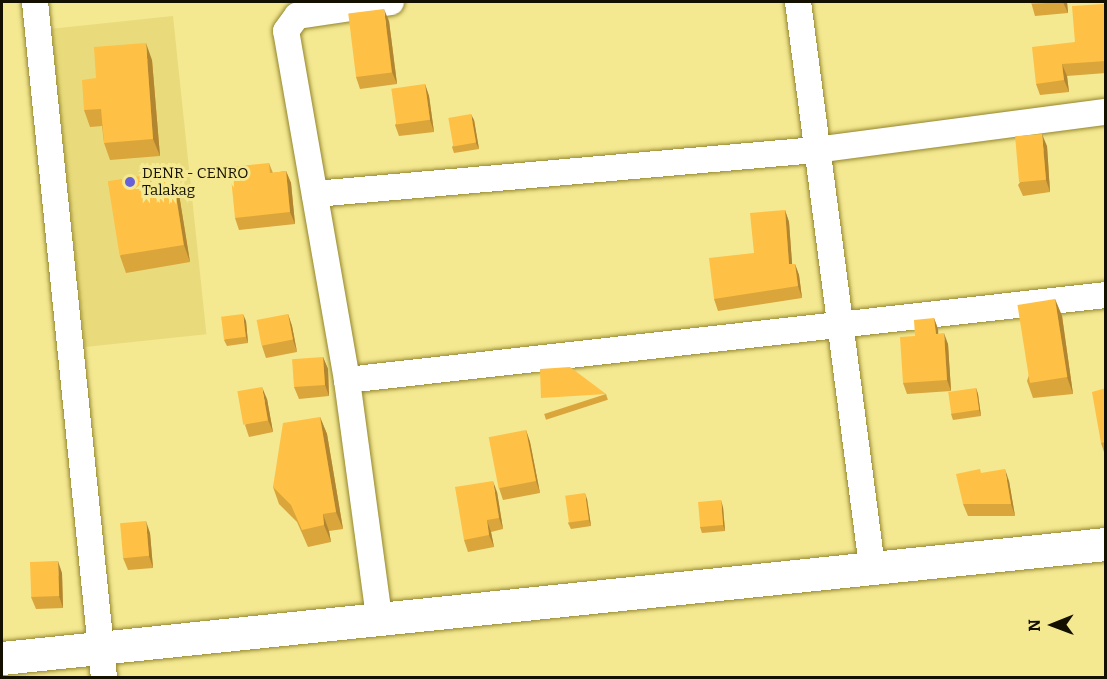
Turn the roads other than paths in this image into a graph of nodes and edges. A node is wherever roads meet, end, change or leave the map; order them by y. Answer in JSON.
{"nodes":[{"id":1,"x":35,"y":2,"type":"edge"},
{"id":2,"x":391,"y":2,"type":"edge"},
{"id":3,"x":798,"y":2,"type":"edge"},
{"id":4,"x":1106,"y":112,"type":"edge"},
{"id":5,"x":816,"y":150,"type":"junction"},
{"id":6,"x":315,"y":194,"type":"junction"},
{"id":7,"x":1106,"y":295,"type":"edge"},
{"id":8,"x":840,"y":324,"type":"junction"},
{"id":9,"x":347,"y":380,"type":"junction"},
{"id":10,"x":1106,"y":544,"type":"edge"},
{"id":11,"x":872,"y":566,"type":"junction"},
{"id":12,"x":379,"y":617,"type":"junction"},
{"id":13,"x":2,"y":658,"type":"edge"},
{"id":14,"x":103,"y":663,"type":"edge"}],
"edges":[{"from":1,"to":14,"type":"street"},
{"from":2,"to":6,"type":"street"},
{"from":3,"to":5,"type":"street"},
{"from":4,"to":5,"type":"street"},
{"from":5,"to":6,"type":"street"},
{"from":5,"to":8,"type":"street"},
{"from":6,"to":9,"type":"street"},
{"from":7,"to":8,"type":"street"},
{"from":8,"to":9,"type":"street"},
{"from":8,"to":11,"type":"street"},
{"from":9,"to":12,"type":"street"},
{"from":10,"to":11,"type":"main road"},
{"from":11,"to":12,"type":"main road"},
{"from":12,"to":14,"type":"main road"},
{"from":13,"to":14,"type":"main road"}]}
